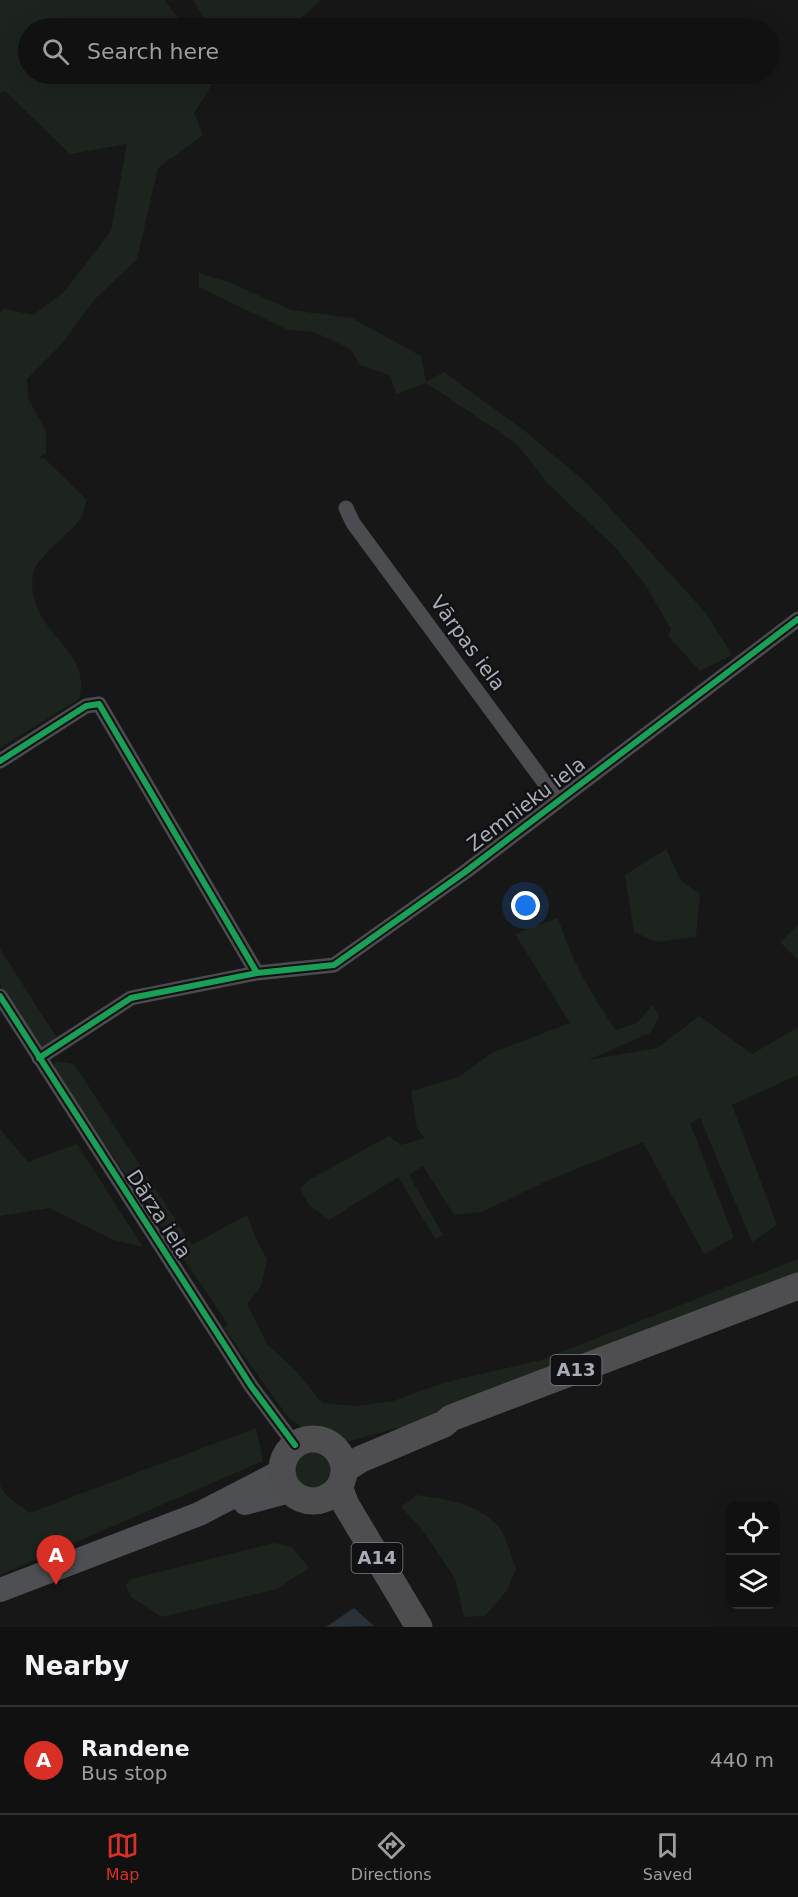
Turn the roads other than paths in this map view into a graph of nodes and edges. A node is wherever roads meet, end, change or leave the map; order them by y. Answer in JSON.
{"nodes":[{"id":1,"x":346,"y":508,"type":"dead end"},
{"id":2,"x":798,"y":620,"type":"edge"},
{"id":3,"x":0,"y":761,"type":"edge"},
{"id":4,"x":558,"y":801,"type":"junction"},
{"id":5,"x":257,"y":973,"type":"junction"},
{"id":6,"x":0,"y":996,"type":"edge"},
{"id":7,"x":39,"y":1058,"type":"junction"},
{"id":8,"x":798,"y":1286,"type":"edge"},
{"id":9,"x":295,"y":1445,"type":"junction"},
{"id":10,"x":336,"y":1477,"type":"junction"},
{"id":11,"x":286,"y":1481,"type":"junction"},
{"id":12,"x":0,"y":1590,"type":"edge"},
{"id":13,"x":417,"y":1627,"type":"edge"}],
"edges":[{"from":1,"to":4,"type":"street","name":"Vārpas iela"},
{"from":2,"to":4,"type":"street","name":"Zemnieku iela"},
{"from":3,"to":5,"type":"street"},
{"from":4,"to":5,"type":"street","name":"Zemnieku iela"},
{"from":5,"to":7,"type":"street","name":"Zemnieku iela"},
{"from":6,"to":7,"type":"street","name":"Dārza iela"},
{"from":7,"to":9,"type":"street","name":"Dārza iela"},
{"from":8,"to":10,"type":"highway","number":"A13"},
{"from":9,"to":10,"type":"highway"},
{"from":9,"to":11,"type":"highway"},
{"from":10,"to":11,"type":"highway"},
{"from":10,"to":13,"type":"highway","number":"A14"},
{"from":11,"to":12,"type":"main road"}]}
